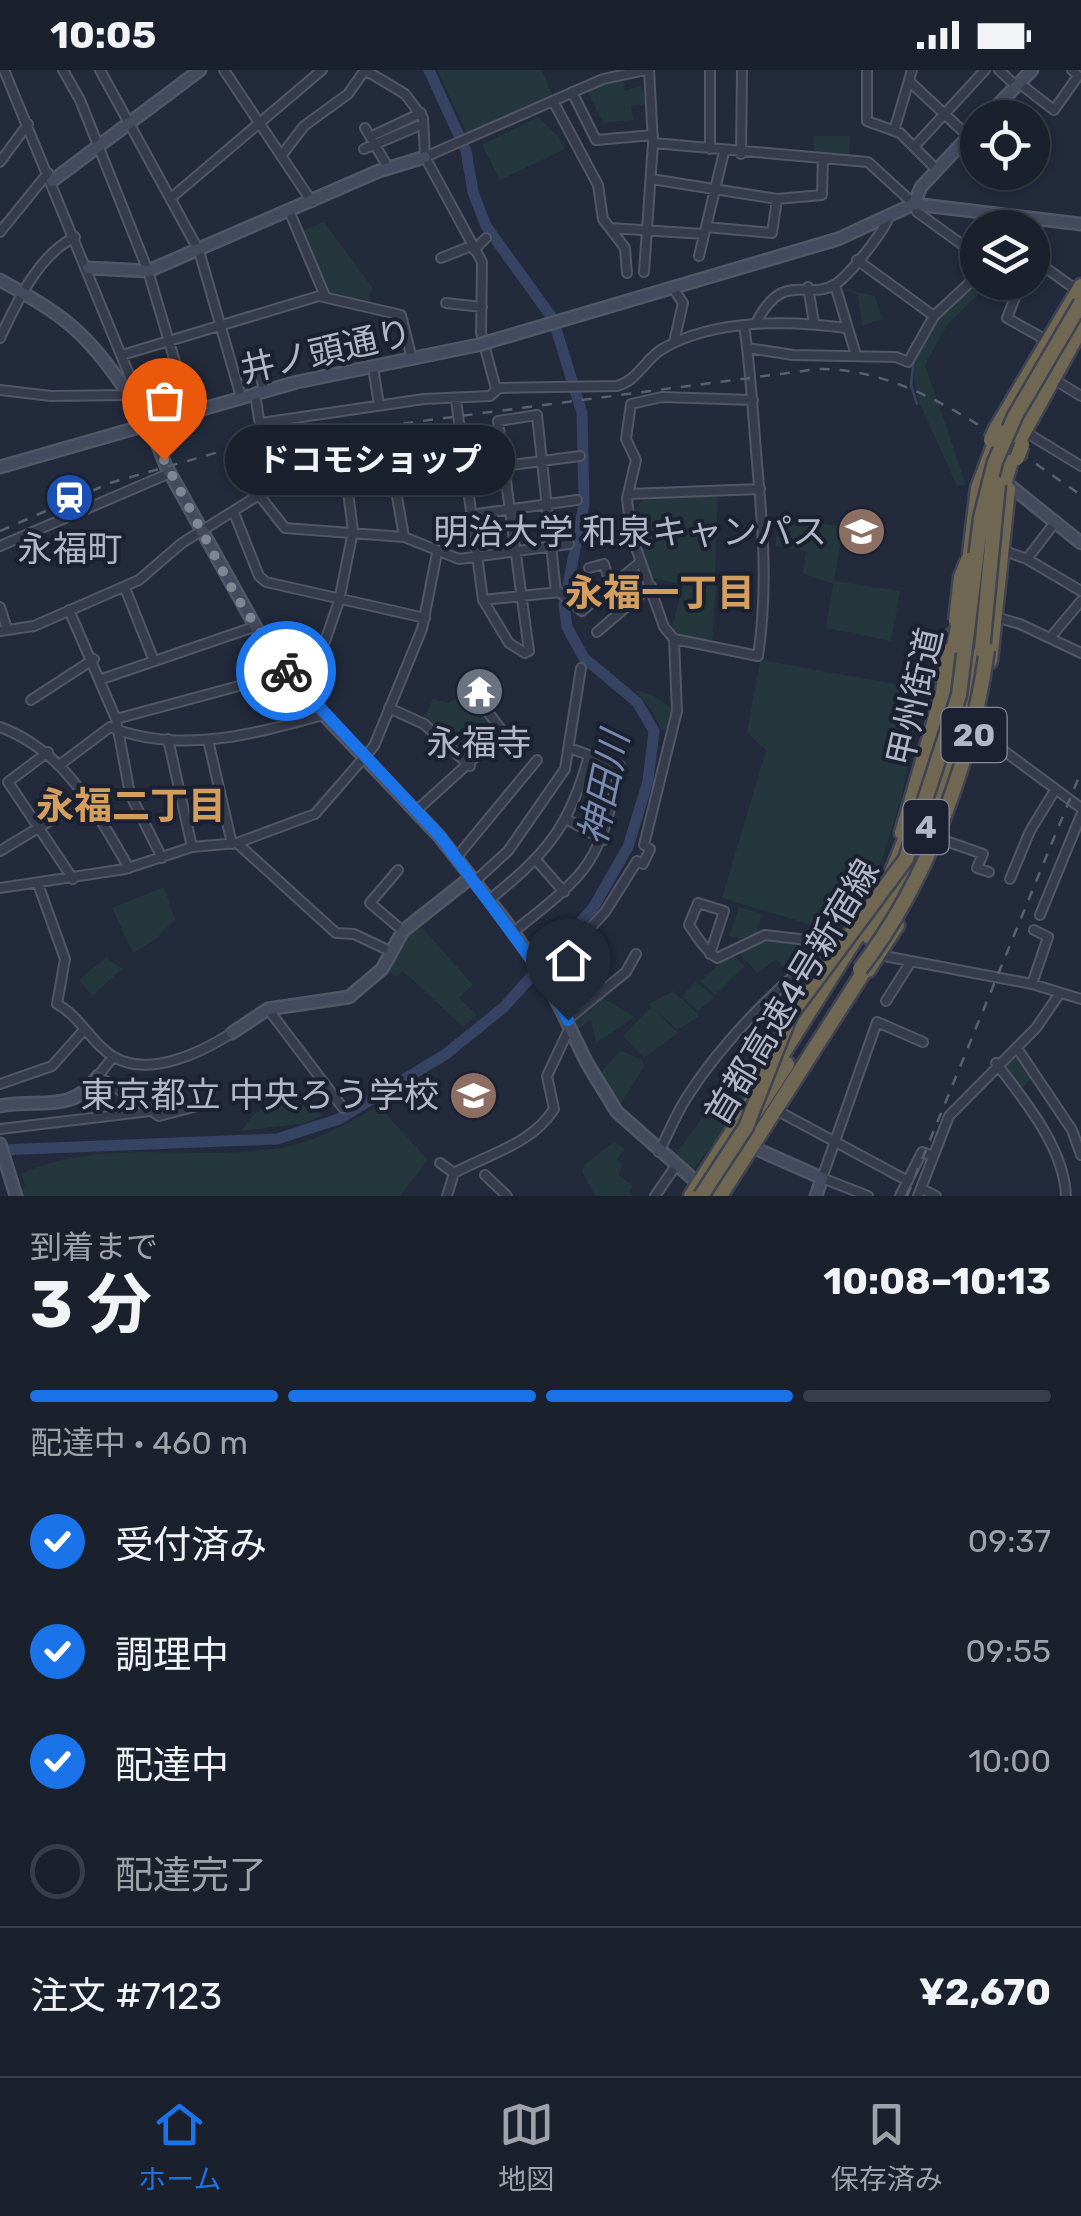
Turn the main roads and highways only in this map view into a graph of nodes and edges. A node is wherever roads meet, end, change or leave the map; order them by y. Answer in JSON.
{"nodes":[{"id":1,"x":200,"y":70,"type":"edge"},
{"id":2,"x":1032,"y":70,"type":"edge"},
{"id":3,"x":1002,"y":100,"type":"edge"},
{"id":4,"x":960,"y":144,"type":"edge"},
{"id":5,"x":425,"y":157,"type":"road end"},
{"id":6,"x":50,"y":177,"type":"road end"},
{"id":7,"x":914,"y":204,"type":"junction"},
{"id":8,"x":1078,"y":224,"type":"edge"},
{"id":9,"x":88,"y":268,"type":"road end"},
{"id":10,"x":0,"y":280,"type":"edge"},
{"id":11,"x":1080,"y":294,"type":"edge"},
{"id":12,"x":1081,"y":320,"type":"edge"},
{"id":13,"x":1081,"y":328,"type":"edge"},
{"id":14,"x":1081,"y":337,"type":"edge"},
{"id":15,"x":1015,"y":416,"type":"junction"},
{"id":16,"x":148,"y":424,"type":"junction"},
{"id":17,"x":996,"y":436,"type":"junction"},
{"id":18,"x":1020,"y":447,"type":"junction"},
{"id":19,"x":0,"y":467,"type":"edge"},
{"id":20,"x":1003,"y":485,"type":"junction"},
{"id":21,"x":966,"y":516,"type":"junction"},
{"id":22,"x":1081,"y":543,"type":"edge"},
{"id":23,"x":1002,"y":550,"type":"junction"},
{"id":24,"x":902,"y":833,"type":"junction"},
{"id":25,"x":906,"y":859,"type":"junction"},
{"id":26,"x":472,"y":880,"type":"junction"},
{"id":27,"x":877,"y":903,"type":"junction"},
{"id":28,"x":909,"y":903,"type":"junction"},
{"id":29,"x":850,"y":948,"type":"junction"},
{"id":30,"x":877,"y":955,"type":"junction"},
{"id":31,"x":860,"y":969,"type":"junction"},
{"id":32,"x":232,"y":1033,"type":"road end"},
{"id":33,"x":98,"y":1076,"type":"road end"},
{"id":34,"x":0,"y":1106,"type":"edge"},
{"id":35,"x":746,"y":1126,"type":"junction"},
{"id":36,"x":752,"y":1147,"type":"junction"},
{"id":37,"x":1,"y":1148,"type":"edge"},
{"id":38,"x":696,"y":1189,"type":"edge"},
{"id":39,"x":16,"y":1196,"type":"edge"},
{"id":40,"x":715,"y":1196,"type":"edge"},
{"id":41,"x":816,"y":1196,"type":"edge"}],
"edges":[{"from":1,"to":6,"type":"main road"},
{"from":2,"to":3,"type":"main road"},
{"from":4,"to":7,"type":"main road"},
{"from":5,"to":9,"type":"main road"},
{"from":7,"to":8,"type":"main road"},
{"from":7,"to":16,"type":"main road","name":"井ノ頭通り"},
{"from":10,"to":16,"type":"main road"},
{"from":11,"to":15,"type":"highway","name":"首都高速4号新宿線","number":"4","bridge":true},
{"from":11,"to":17,"type":"highway","bridge":true},
{"from":12,"to":20,"type":"highway","name":"首都高速4号新宿線","number":"4"},
{"from":13,"to":18,"type":"highway","name":"甲州街道","number":"20"},
{"from":14,"to":18,"type":"highway","number":"20"},
{"from":15,"to":24,"type":"highway","bridge":true},
{"from":15,"to":25,"type":"highway","name":"首都高速4号新宿線","number":"4","bridge":true},
{"from":16,"to":19,"type":"main road","name":"井ノ頭通り"},
{"from":16,"to":26,"type":"main road"},
{"from":17,"to":21,"type":"highway"},
{"from":17,"to":29,"type":"highway","name":"甲州街道","number":"20"},
{"from":18,"to":20,"type":"highway","number":"20"},
{"from":18,"to":30,"type":"highway","name":"甲州街道","number":"20"},
{"from":20,"to":22,"type":"main road"},
{"from":20,"to":23,"type":"highway","number":"20"},
{"from":20,"to":28,"type":"highway","bridge":true},
{"from":20,"to":31,"type":"highway","name":"首都高速4号新宿線","number":"4","bridge":true},
{"from":21,"to":24,"type":"highway"},
{"from":21,"to":27,"type":"highway","bridge":true},
{"from":23,"to":28,"type":"highway","number":"20"},
{"from":23,"to":31,"type":"highway","bridge":true},
{"from":24,"to":29,"type":"highway"},
{"from":25,"to":27,"type":"highway","number":"4","bridge":true},
{"from":25,"to":35,"type":"highway","name":"首都高速4号新宿線","number":"4","bridge":true},
{"from":26,"to":32,"type":"main road"},
{"from":26,"to":38,"type":"main road"},
{"from":27,"to":35,"type":"highway","number":"4","bridge":true},
{"from":28,"to":30,"type":"highway","number":"20"},
{"from":29,"to":38,"type":"highway","name":"甲州街道","number":"20"},
{"from":30,"to":36,"type":"highway","name":"甲州街道","number":"20"},
{"from":31,"to":40,"type":"highway","name":"首都高速4号新宿線","number":"4"},
{"from":33,"to":34,"type":"main road"},
{"from":35,"to":38,"type":"highway","name":"首都高速4号新宿線","number":"4","bridge":true},
{"from":36,"to":40,"type":"highway","name":"甲州街道","number":"20"},
{"from":36,"to":41,"type":"main road"},
{"from":37,"to":39,"type":"main road"},
{"from":38,"to":40,"type":"main road"}]}
